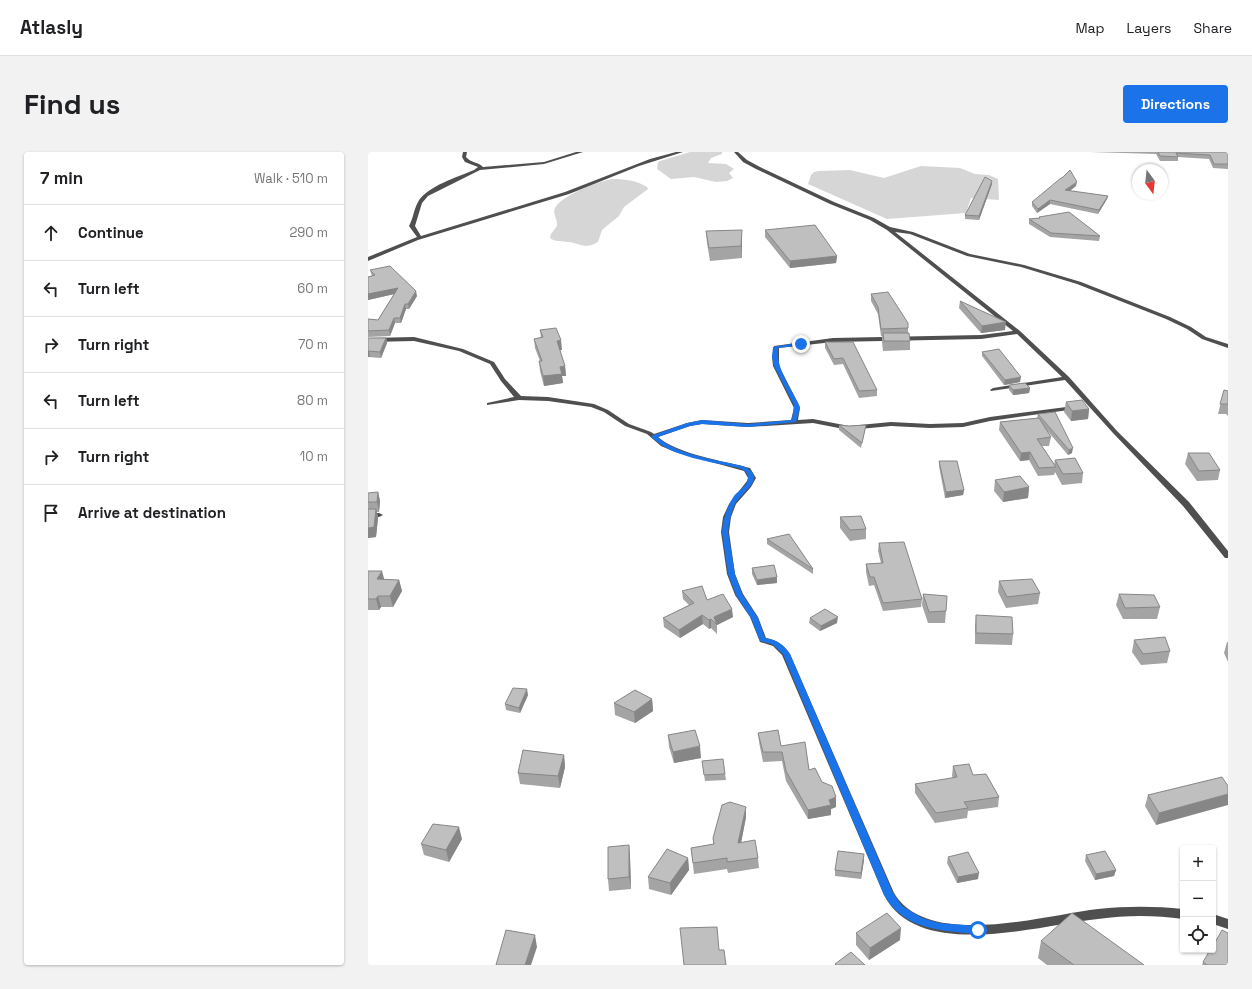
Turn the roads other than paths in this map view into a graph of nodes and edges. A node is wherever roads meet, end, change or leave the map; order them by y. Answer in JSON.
{"nodes":[{"id":1,"x":465,"y":152,"type":"edge"},
{"id":2,"x":582,"y":152,"type":"edge"},
{"id":3,"x":681,"y":152,"type":"edge"},
{"id":4,"x":736,"y":152,"type":"edge"},
{"id":5,"x":479,"y":169,"type":"junction"},
{"id":6,"x":890,"y":229,"type":"junction"},
{"id":7,"x":420,"y":238,"type":"junction"},
{"id":8,"x":368,"y":259,"type":"edge"},
{"id":9,"x":1018,"y":332,"type":"junction"},
{"id":10,"x":368,"y":340,"type":"edge"},
{"id":11,"x":1228,"y":346,"type":"edge"},
{"id":12,"x":1067,"y":378,"type":"junction"},
{"id":13,"x":993,"y":390,"type":"dead end"},
{"id":14,"x":519,"y":398,"type":"junction"},
{"id":15,"x":489,"y":404,"type":"dead end"},
{"id":16,"x":1090,"y":405,"type":"junction"},
{"id":17,"x":794,"y":421,"type":"junction"},
{"id":18,"x":654,"y":436,"type":"junction"},
{"id":19,"x":368,"y":515,"type":"edge"},
{"id":20,"x":379,"y":515,"type":"dead end"},
{"id":21,"x":1228,"y":556,"type":"edge"},
{"id":22,"x":1180,"y":914,"type":"edge"},
{"id":23,"x":1216,"y":920,"type":"edge"},
{"id":24,"x":1228,"y":924,"type":"edge"}],
"edges":[{"from":1,"to":5,"type":"street"},
{"from":2,"to":5,"type":"street"},
{"from":3,"to":7,"type":"street"},
{"from":4,"to":6,"type":"street"},
{"from":5,"to":7,"type":"street"},
{"from":6,"to":9,"type":"street"},
{"from":6,"to":11,"type":"street"},
{"from":7,"to":8,"type":"street"},
{"from":9,"to":12,"type":"street"},
{"from":9,"to":17,"type":"street"},
{"from":10,"to":14,"type":"street"},
{"from":12,"to":13,"type":"street"},
{"from":12,"to":16,"type":"street"},
{"from":14,"to":15,"type":"street"},
{"from":14,"to":18,"type":"street"},
{"from":16,"to":17,"type":"street"},
{"from":16,"to":21,"type":"street"},
{"from":17,"to":18,"type":"street"},
{"from":18,"to":22,"type":"street"},
{"from":19,"to":20,"type":"street"},
{"from":23,"to":24,"type":"street"}]}
